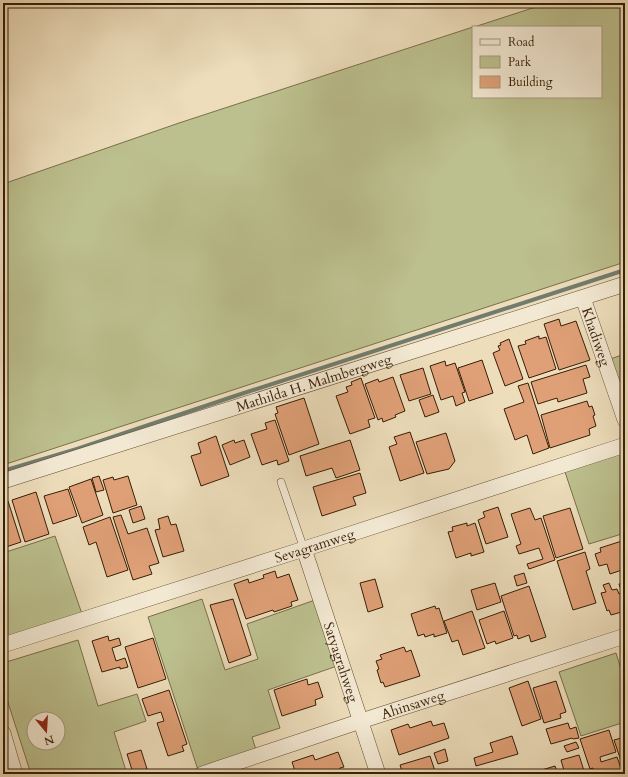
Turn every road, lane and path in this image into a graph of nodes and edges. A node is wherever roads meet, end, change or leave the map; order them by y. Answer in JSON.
{"nodes":[{"id":1,"x":625,"y":284,"type":"edge"},
{"id":2,"x":583,"y":298,"type":"junction"},
{"id":3,"x":625,"y":420,"type":"edge"},
{"id":4,"x":625,"y":445,"type":"edge"},
{"id":5,"x":3,"y":481,"type":"edge"},
{"id":6,"x":281,"y":482,"type":"dead end"},
{"id":7,"x":304,"y":549,"type":"junction"},
{"id":8,"x":625,"y":636,"type":"edge"},
{"id":9,"x":3,"y":645,"type":"edge"},
{"id":10,"x":361,"y":721,"type":"junction"},
{"id":11,"x":3,"y":733,"type":"edge"},
{"id":12,"x":16,"y":774,"type":"edge"},
{"id":13,"x":202,"y":774,"type":"edge"},
{"id":14,"x":378,"y":774,"type":"edge"}],
"edges":[{"from":1,"to":2,"type":"street","name":"Mathilda H. Malmbergweg"},
{"from":2,"to":3,"type":"street","name":"Khadiweg"},
{"from":2,"to":5,"type":"street","name":"Mathilda H. Malmbergweg"},
{"from":4,"to":7,"type":"street","name":"Sevagramweg"},
{"from":6,"to":7,"type":"lane"},
{"from":7,"to":9,"type":"street","name":"Sevagramweg"},
{"from":7,"to":10,"type":"street","name":"Satyagrahweg"},
{"from":8,"to":10,"type":"street","name":"Ahinsaweg"},
{"from":10,"to":13,"type":"street","name":"Ahinsaweg"},
{"from":10,"to":14,"type":"street","name":"Satyagrahweg"},
{"from":11,"to":12,"type":"street"}]}
